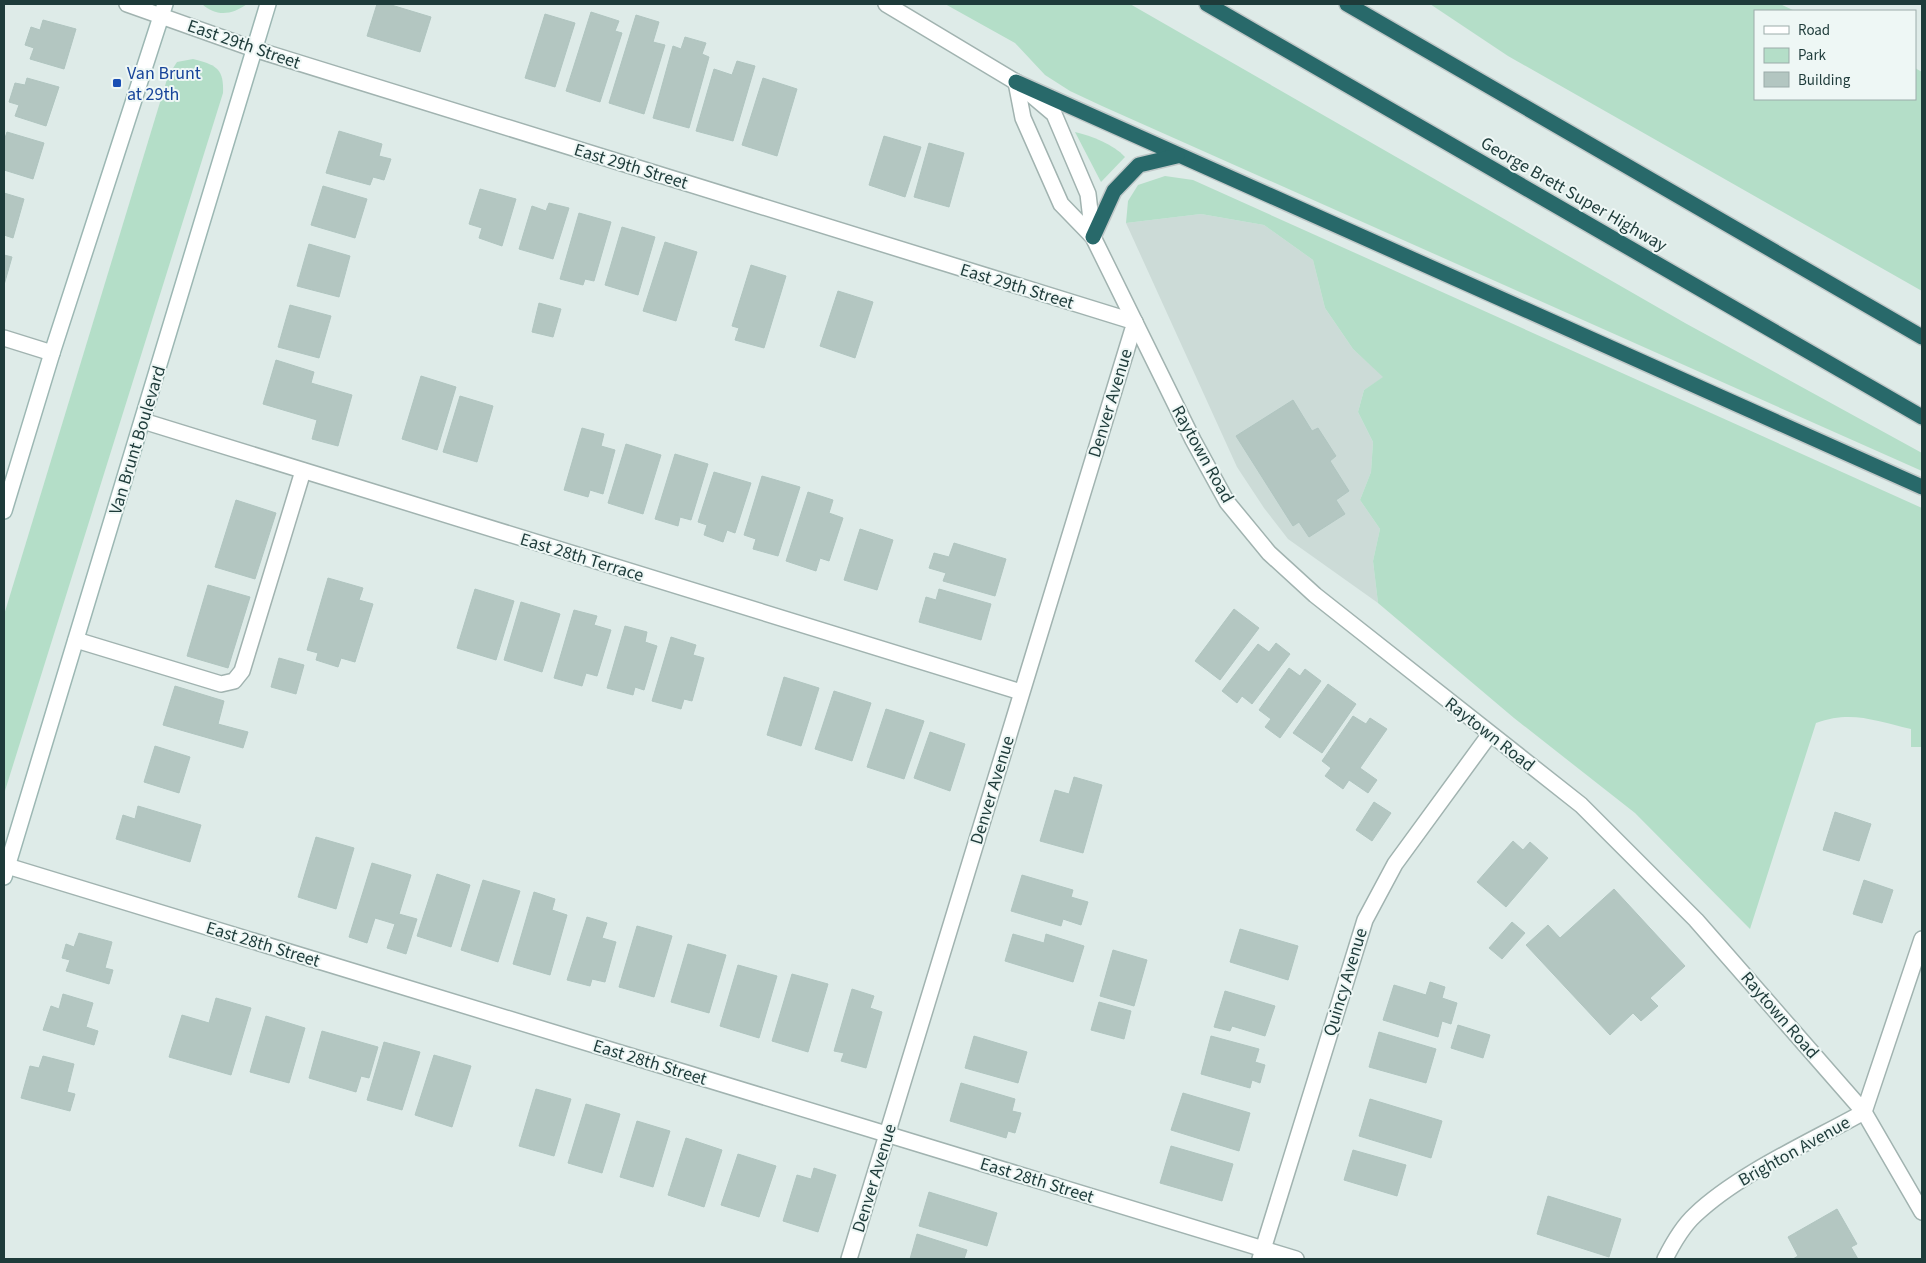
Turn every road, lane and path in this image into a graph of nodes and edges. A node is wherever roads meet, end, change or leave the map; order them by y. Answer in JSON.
{"nodes":[{"id":1,"x":128,"y":4,"type":"edge"},
{"id":2,"x":268,"y":4,"type":"edge"},
{"id":3,"x":886,"y":4,"type":"edge"},
{"id":4,"x":1207,"y":4,"type":"edge"},
{"id":5,"x":1348,"y":4,"type":"edge"},
{"id":6,"x":163,"y":9,"type":"edge"},
{"id":7,"x":254,"y":48,"type":"junction"},
{"id":8,"x":1016,"y":82,"type":"junction"},
{"id":9,"x":1177,"y":156,"type":"junction"},
{"id":10,"x":1093,"y":237,"type":"junction"},
{"id":11,"x":1135,"y":322,"type":"junction"},
{"id":12,"x":1922,"y":337,"type":"edge"},
{"id":13,"x":4,"y":338,"type":"edge"},
{"id":14,"x":52,"y":353,"type":"junction"},
{"id":15,"x":1922,"y":418,"type":"edge"},
{"id":16,"x":142,"y":421,"type":"junction"},
{"id":17,"x":303,"y":471,"type":"junction"},
{"id":18,"x":1922,"y":487,"type":"edge"},
{"id":19,"x":4,"y":511,"type":"edge"},
{"id":20,"x":76,"y":640,"type":"junction"},
{"id":21,"x":1021,"y":692,"type":"junction"},
{"id":22,"x":1490,"y":734,"type":"junction"},
{"id":23,"x":5,"y":869,"type":"edge"},
{"id":24,"x":1922,"y":939,"type":"edge"},
{"id":25,"x":1864,"y":1112,"type":"junction"},
{"id":26,"x":888,"y":1134,"type":"junction"},
{"id":27,"x":1922,"y":1212,"type":"edge"},
{"id":28,"x":1262,"y":1254,"type":"edge"},
{"id":29,"x":849,"y":1259,"type":"edge"},
{"id":30,"x":1296,"y":1259,"type":"edge"},
{"id":31,"x":1665,"y":1259,"type":"edge"}],
"edges":[{"from":1,"to":6,"type":"street","name":"East 29th Street"},
{"from":2,"to":7,"type":"street","name":"Van Brunt Boulevard"},
{"from":3,"to":8,"type":"street","name":"Raytown Road"},
{"from":4,"to":15,"type":"highway","name":"George Brett Super Highway"},
{"from":5,"to":12,"type":"highway"},
{"from":6,"to":7,"type":"street","name":"East 29th Street"},
{"from":6,"to":14,"type":"street"},
{"from":7,"to":11,"type":"street","name":"East 29th Street"},
{"from":7,"to":16,"type":"street","name":"Van Brunt Boulevard"},
{"from":8,"to":9,"type":"highway"},
{"from":8,"to":10,"type":"street","name":"Raytown Road"},
{"from":8,"to":10,"type":"street","name":"Raytown Road"},
{"from":9,"to":10,"type":"highway"},
{"from":9,"to":18,"type":"highway"},
{"from":10,"to":11,"type":"street","name":"Raytown Road"},
{"from":11,"to":21,"type":"street","name":"Denver Avenue"},
{"from":11,"to":22,"type":"street","name":"Raytown Road"},
{"from":13,"to":14,"type":"street"},
{"from":14,"to":19,"type":"street"},
{"from":16,"to":17,"type":"street","name":"East 28th Terrace"},
{"from":16,"to":20,"type":"street","name":"Van Brunt Boulevard"},
{"from":17,"to":20,"type":"street"},
{"from":17,"to":21,"type":"street","name":"East 28th Terrace"},
{"from":20,"to":23,"type":"street","name":"Van Brunt Boulevard"},
{"from":21,"to":26,"type":"street","name":"Denver Avenue"},
{"from":22,"to":25,"type":"street","name":"Raytown Road"},
{"from":22,"to":28,"type":"street","name":"Quincy Avenue"},
{"from":23,"to":26,"type":"street","name":"East 28th Street"},
{"from":24,"to":25,"type":"street","name":"Brighton Avenue"},
{"from":25,"to":27,"type":"street","name":"Raytown Road"},
{"from":25,"to":31,"type":"street","name":"Brighton Avenue"},
{"from":26,"to":28,"type":"street","name":"East 28th Street"},
{"from":26,"to":29,"type":"street","name":"Denver Avenue"},
{"from":28,"to":30,"type":"street","name":"East 28th Street"}]}
